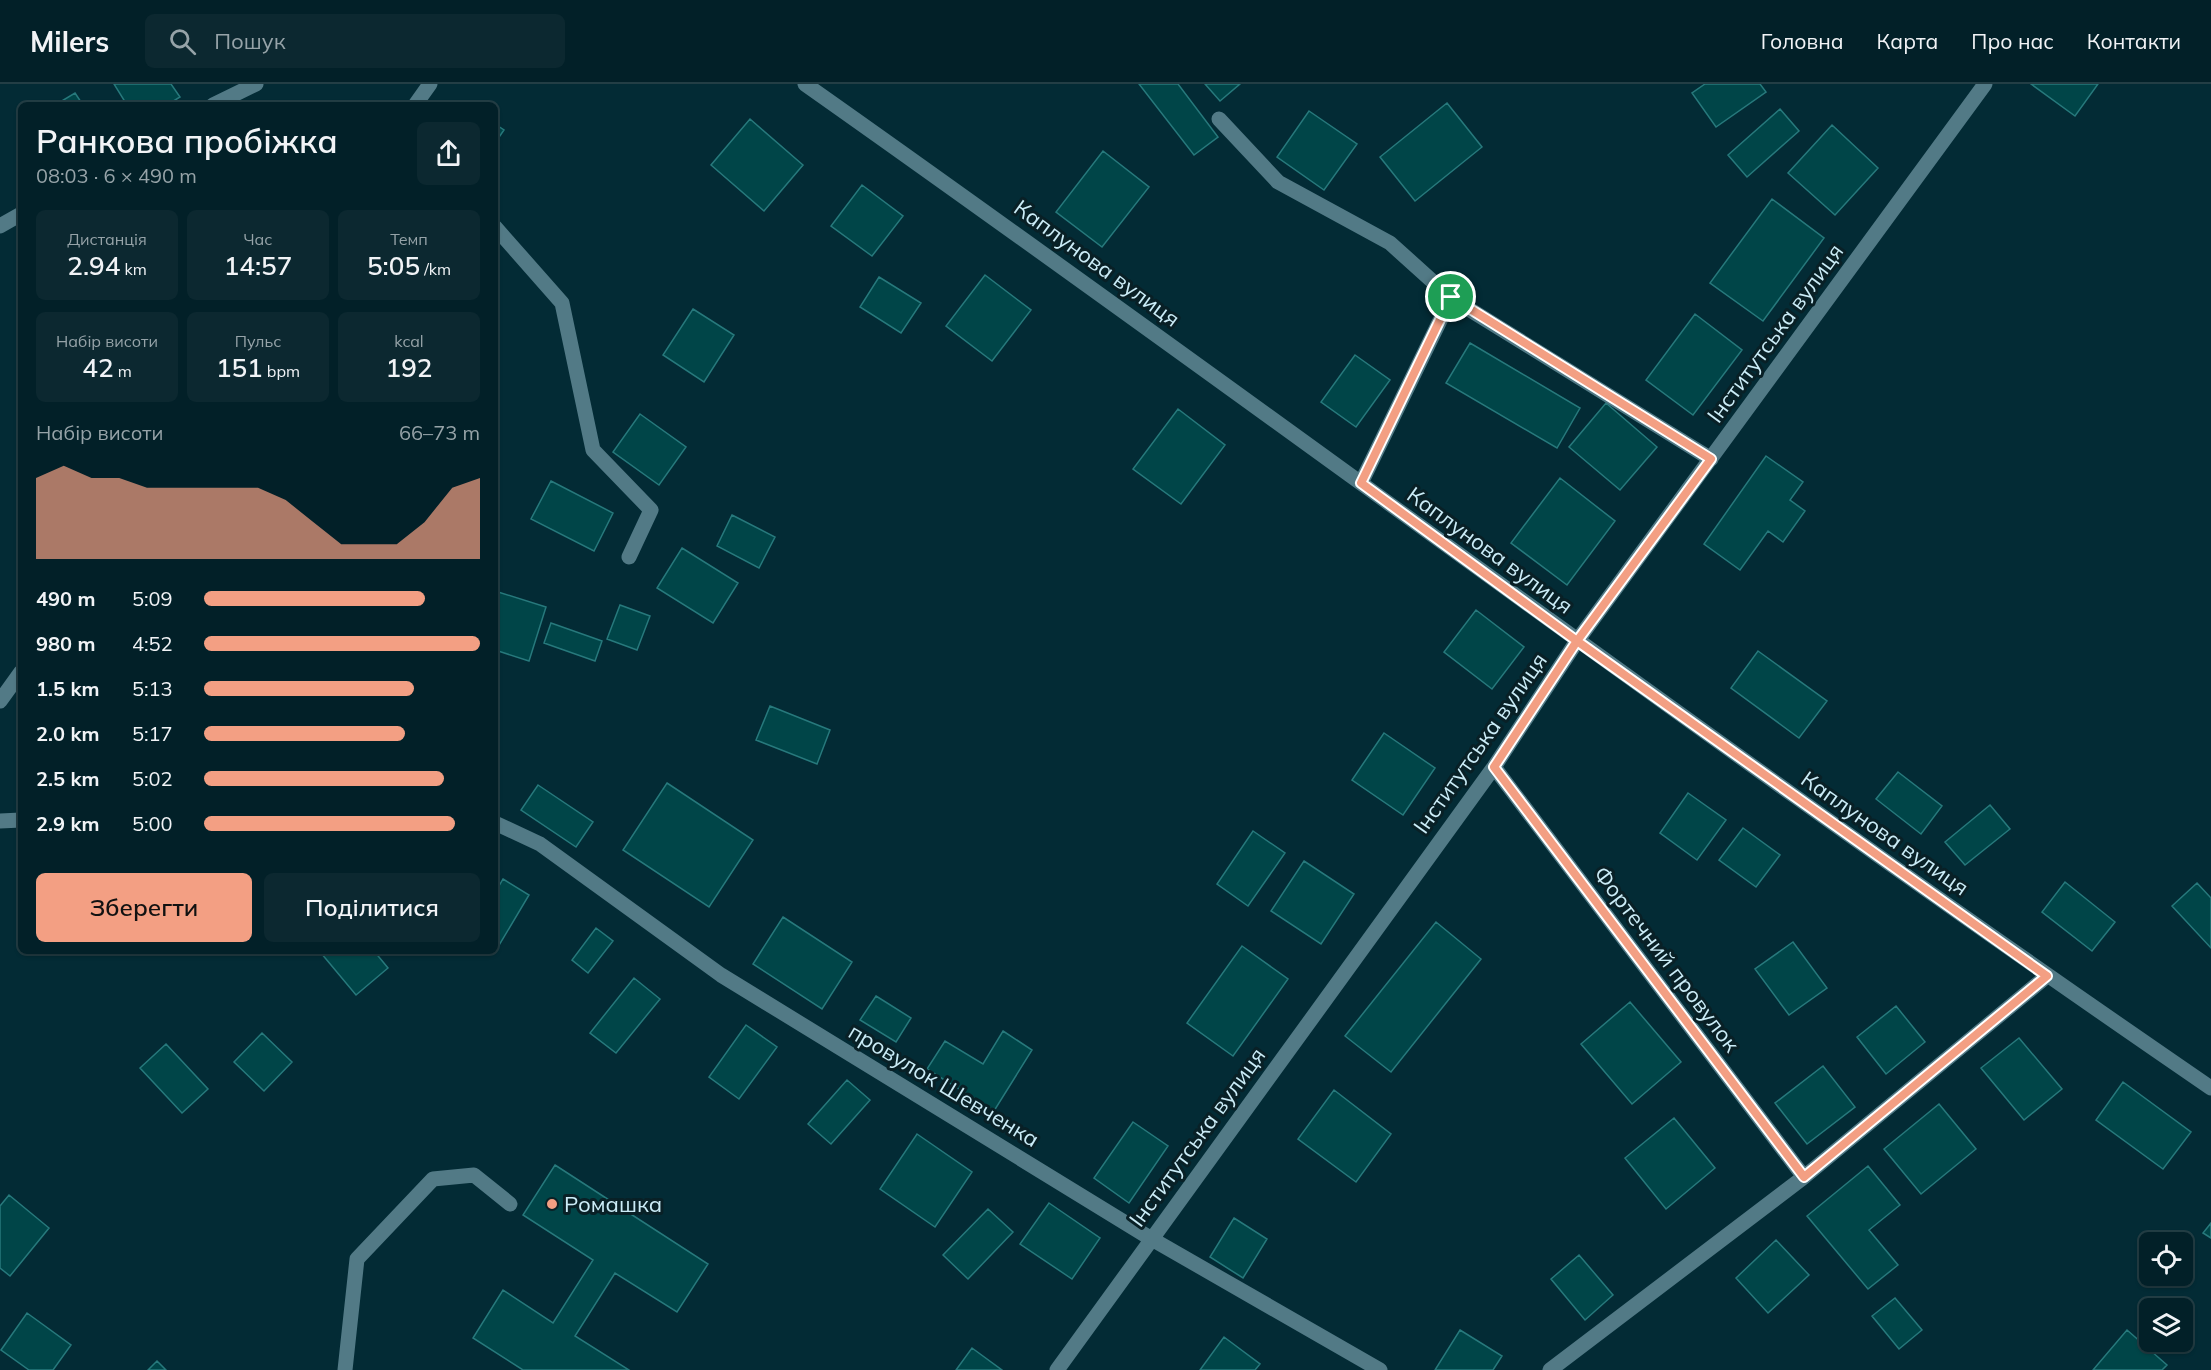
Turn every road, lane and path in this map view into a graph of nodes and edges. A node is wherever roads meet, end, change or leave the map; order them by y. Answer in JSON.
{"nodes":[{"id":1,"x":256,"y":84,"type":"edge"},
{"id":2,"x":430,"y":84,"type":"edge"},
{"id":3,"x":806,"y":84,"type":"edge"},
{"id":4,"x":1985,"y":84,"type":"edge"},
{"id":5,"x":219,"y":102,"type":"edge"},
{"id":6,"x":417,"y":102,"type":"edge"},
{"id":7,"x":1219,"y":119,"type":"dead end"},
{"id":8,"x":18,"y":216,"type":"edge"},
{"id":9,"x":0,"y":226,"type":"edge"},
{"id":10,"x":498,"y":230,"type":"edge"},
{"id":11,"x":1451,"y":297,"type":"junction"},
{"id":12,"x":1711,"y":459,"type":"junction"},
{"id":13,"x":1361,"y":483,"type":"junction"},
{"id":14,"x":629,"y":557,"type":"dead end"},
{"id":15,"x":1577,"y":641,"type":"junction"},
{"id":16,"x":18,"y":676,"type":"edge"},
{"id":17,"x":0,"y":700,"type":"edge"},
{"id":18,"x":1494,"y":767,"type":"junction"},
{"id":19,"x":18,"y":820,"type":"edge"},
{"id":20,"x":0,"y":821,"type":"edge"},
{"id":21,"x":498,"y":824,"type":"edge"},
{"id":22,"x":2047,"y":976,"type":"junction"},
{"id":23,"x":2211,"y":1088,"type":"edge"},
{"id":24,"x":1804,"y":1177,"type":"junction"},
{"id":25,"x":510,"y":1204,"type":"dead end"},
{"id":26,"x":1150,"y":1238,"type":"junction"},
{"id":27,"x":345,"y":1370,"type":"edge"},
{"id":28,"x":1057,"y":1370,"type":"edge"},
{"id":29,"x":1380,"y":1370,"type":"edge"},
{"id":30,"x":1550,"y":1370,"type":"edge"}],
"edges":[{"from":1,"to":5,"type":"street"},
{"from":2,"to":6,"type":"street"},
{"from":3,"to":13,"type":"street","name":"Каплунова вулиця"},
{"from":4,"to":12,"type":"street","name":"Інститутська вулиця"},
{"from":7,"to":11,"type":"street"},
{"from":8,"to":9,"type":"street"},
{"from":10,"to":14,"type":"street"},
{"from":11,"to":12,"type":"street"},
{"from":11,"to":13,"type":"street"},
{"from":12,"to":15,"type":"street","name":"Інститутська вулиця"},
{"from":13,"to":15,"type":"street","name":"Каплунова вулиця"},
{"from":15,"to":18,"type":"street","name":"Інститутська вулиця"},
{"from":15,"to":22,"type":"street","name":"Каплунова вулиця"},
{"from":16,"to":17,"type":"street"},
{"from":18,"to":24,"type":"street","name":"Фортечний провулок"},
{"from":18,"to":26,"type":"street","name":"Інститутська вулиця"},
{"from":19,"to":20,"type":"street"},
{"from":21,"to":26,"type":"street","name":"провулок Шевченка"},
{"from":22,"to":23,"type":"street","name":"Каплунова вулиця"},
{"from":22,"to":24,"type":"street"},
{"from":24,"to":30,"type":"street"},
{"from":25,"to":27,"type":"street"},
{"from":26,"to":28,"type":"street","name":"Інститутська вулиця"},
{"from":26,"to":29,"type":"street","name":"провулок Шевченка"}]}
